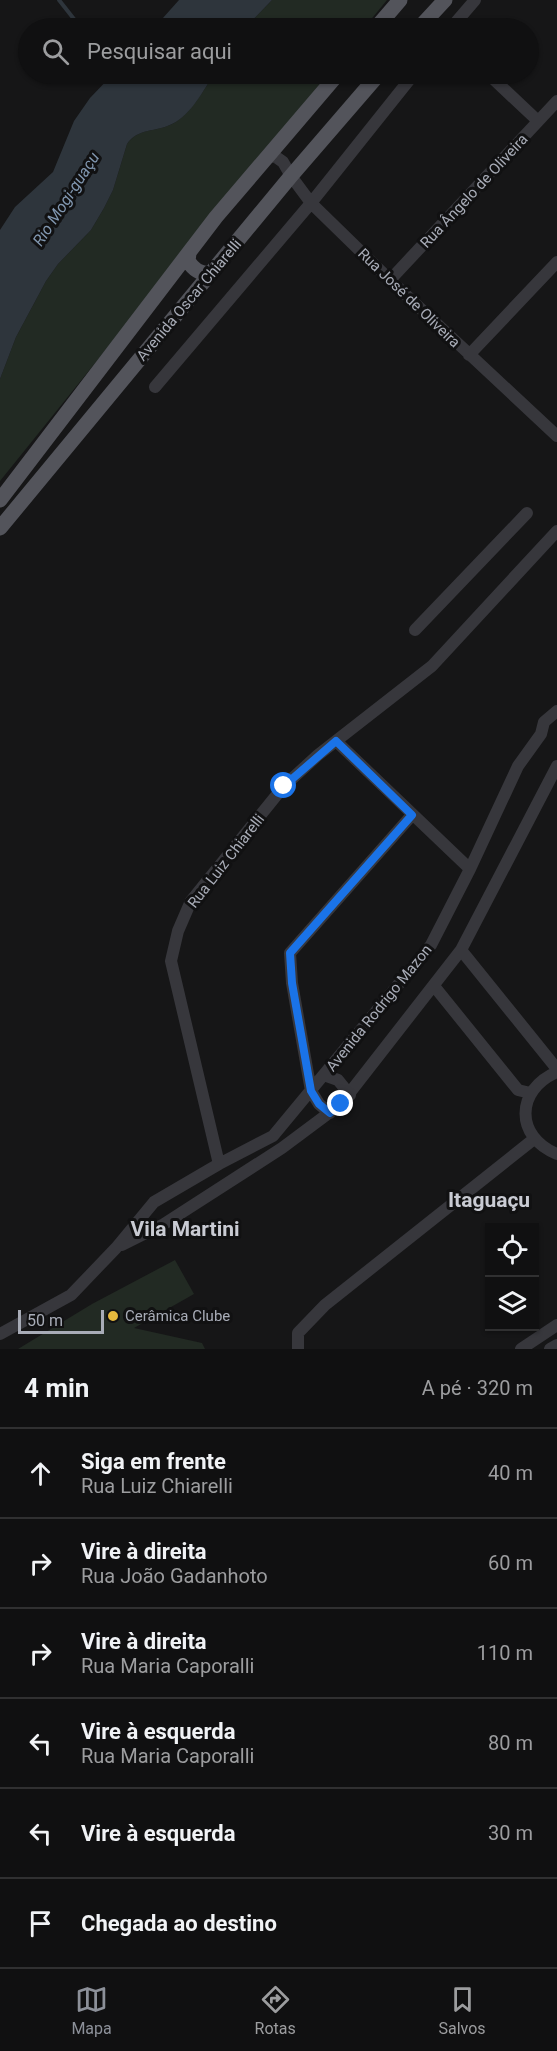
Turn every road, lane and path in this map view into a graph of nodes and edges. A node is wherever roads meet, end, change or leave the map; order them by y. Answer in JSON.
{"nodes":[{"id":1,"x":400,"y":0,"type":"edge"},
{"id":2,"x":445,"y":0,"type":"edge"},
{"id":3,"x":475,"y":0,"type":"edge"},
{"id":4,"x":385,"y":18,"type":"edge"},
{"id":5,"x":428,"y":18,"type":"edge"},
{"id":6,"x":460,"y":18,"type":"edge"},
{"id":7,"x":330,"y":84,"type":"edge"},
{"id":8,"x":370,"y":84,"type":"edge"},
{"id":9,"x":406,"y":84,"type":"edge"},
{"id":10,"x":499,"y":84,"type":"edge"},
{"id":11,"x":557,"y":101,"type":"edge"},
{"id":12,"x":538,"y":121,"type":"junction"},
{"id":13,"x":269,"y":156,"type":"junction"},
{"id":14,"x":291,"y":176,"type":"junction"},
{"id":15,"x":311,"y":203,"type":"junction"},
{"id":16,"x":189,"y":252,"type":"junction"},
{"id":17,"x":557,"y":262,"type":"edge"},
{"id":18,"x":210,"y":274,"type":"junction"},
{"id":19,"x":390,"y":280,"type":"junction"},
{"id":20,"x":469,"y":355,"type":"junction"},
{"id":21,"x":155,"y":387,"type":"dead end"},
{"id":22,"x":556,"y":432,"type":"edge"},
{"id":23,"x":0,"y":500,"type":"edge"},
{"id":24,"x":527,"y":513,"type":"dead end"},
{"id":25,"x":0,"y":528,"type":"edge"},
{"id":26,"x":557,"y":531,"type":"edge"},
{"id":27,"x":415,"y":630,"type":"dead end"},
{"id":28,"x":557,"y":711,"type":"edge"},
{"id":29,"x":336,"y":741,"type":"junction"},
{"id":30,"x":557,"y":766,"type":"edge"},
{"id":31,"x":412,"y":815,"type":"junction"},
{"id":32,"x":470,"y":869,"type":"junction"},
{"id":33,"x":461,"y":950,"type":"junction"},
{"id":34,"x":434,"y":986,"type":"junction"},
{"id":35,"x":557,"y":1070,"type":"edge"},
{"id":36,"x":324,"y":1075,"type":"junction"},
{"id":37,"x":311,"y":1091,"type":"junction"},
{"id":38,"x":530,"y":1093,"type":"junction"},
{"id":39,"x":350,"y":1095,"type":"junction"},
{"id":40,"x":330,"y":1113,"type":"junction"},
{"id":41,"x":534,"y":1139,"type":"junction"},
{"id":42,"x":557,"y":1154,"type":"edge"},
{"id":43,"x":219,"y":1164,"type":"junction"},
{"id":44,"x":116,"y":1248,"type":"junction"},
{"id":45,"x":557,"y":1325,"type":"edge"},
{"id":46,"x":0,"y":1334,"type":"edge"},
{"id":47,"x":557,"y":1345,"type":"edge"},
{"id":48,"x":298,"y":1349,"type":"edge"},
{"id":49,"x":521,"y":1349,"type":"edge"},
{"id":50,"x":550,"y":1349,"type":"edge"}],
"edges":[{"from":1,"to":4,"type":"main road"},
{"from":2,"to":5,"type":"main road"},
{"from":3,"to":6,"type":"street"},
{"from":7,"to":13,"type":"main road","name":"Avenida Oscar Chiarelli"},
{"from":8,"to":14,"type":"main road","name":"Avenida Oscar Chiarelli"},
{"from":9,"to":15,"type":"street"},
{"from":10,"to":12,"type":"street"},
{"from":11,"to":12,"type":"street","name":"Rua Ângelo de Oliveira"},
{"from":12,"to":19,"type":"street","name":"Rua Ângelo de Oliveira"},
{"from":13,"to":14,"type":"street","name":"Rua José de Oliveira"},
{"from":13,"to":16,"type":"main road","name":"Avenida Oscar Chiarelli"},
{"from":14,"to":15,"type":"street","name":"Rua José de Oliveira"},
{"from":14,"to":18,"type":"main road","name":"Avenida Oscar Chiarelli"},
{"from":15,"to":19,"type":"street","name":"Rua José de Oliveira"},
{"from":15,"to":21,"type":"street"},
{"from":16,"to":18,"type":"main road"},
{"from":16,"to":23,"type":"main road","name":"Avenida Oscar Chiarelli"},
{"from":17,"to":20,"type":"street"},
{"from":18,"to":25,"type":"main road","name":"Avenida Oscar Chiarelli"},
{"from":19,"to":20,"type":"street","name":"Rua José de Oliveira"},
{"from":20,"to":22,"type":"street","name":"Rua José de Oliveira"},
{"from":24,"to":27,"type":"street"},
{"from":26,"to":29,"type":"street","name":"Rua Luiz Chiarelli"},
{"from":28,"to":32,"type":"street","name":"Avenida Rodrigo Mazon"},
{"from":29,"to":31,"type":"street"},
{"from":29,"to":43,"type":"street","name":"Rua Luiz Chiarelli"},
{"from":30,"to":33,"type":"street","name":"Avenida Rodrigo Mazon"},
{"from":31,"to":32,"type":"street"},
{"from":31,"to":37,"type":"street"},
{"from":32,"to":36,"type":"street","name":"Avenida Rodrigo Mazon"},
{"from":33,"to":34,"type":"street","name":"Avenida Rodrigo Mazon"},
{"from":33,"to":35,"type":"street"},
{"from":34,"to":38,"type":"street"},
{"from":34,"to":39,"type":"street","name":"Avenida Rodrigo Mazon"},
{"from":35,"to":38,"type":"street"},
{"from":36,"to":37,"type":"street","name":"Avenida Rodrigo Mazon"},
{"from":36,"to":39,"type":"street"},
{"from":37,"to":40,"type":"street"},
{"from":37,"to":43,"type":"street","name":"Avenida Rodrigo Mazon"},
{"from":38,"to":41,"type":"street"},
{"from":39,"to":40,"type":"street","name":"Avenida Rodrigo Mazon"},
{"from":40,"to":44,"type":"street","name":"Avenida Rodrigo Mazon"},
{"from":41,"to":42,"type":"street"},
{"from":41,"to":48,"type":"street"},
{"from":43,"to":44,"type":"street","name":"Avenida Rodrigo Mazon"},
{"from":44,"to":46,"type":"street"},
{"from":45,"to":49,"type":"street"},
{"from":47,"to":50,"type":"street"}]}
